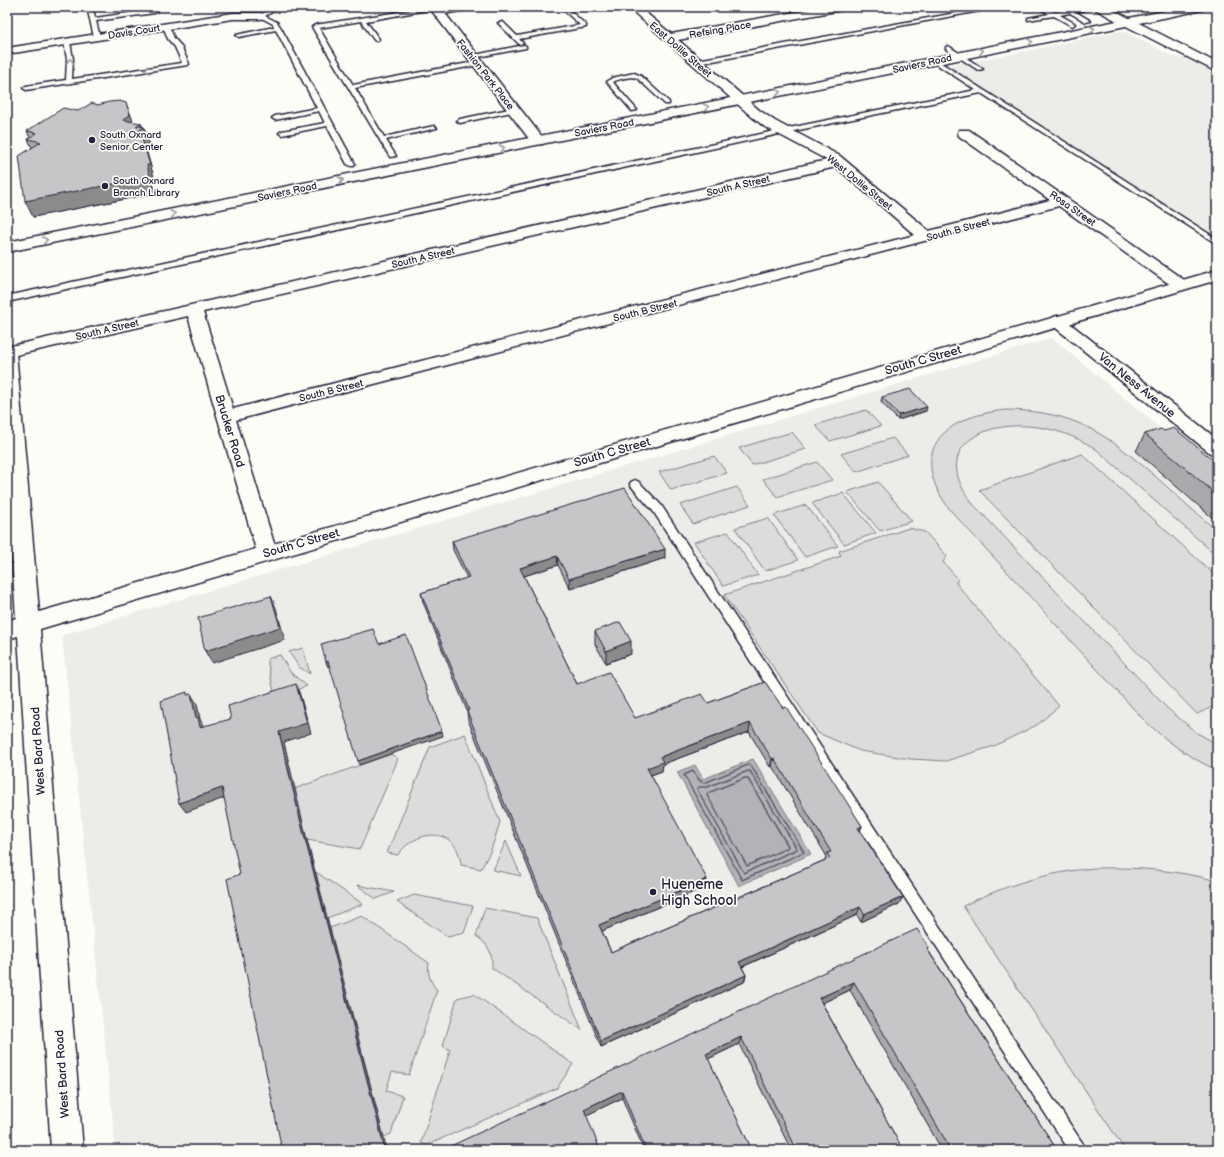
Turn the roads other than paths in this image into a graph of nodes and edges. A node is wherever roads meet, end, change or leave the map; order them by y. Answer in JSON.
{"nodes":[{"id":1,"x":90,"y":7,"type":"edge"},
{"id":2,"x":278,"y":7,"type":"edge"},
{"id":3,"x":478,"y":7,"type":"edge"},
{"id":4,"x":564,"y":7,"type":"edge"},
{"id":5,"x":633,"y":7,"type":"edge"},
{"id":6,"x":842,"y":7,"type":"edge"},
{"id":7,"x":998,"y":7,"type":"edge"},
{"id":8,"x":1041,"y":7,"type":"edge"},
{"id":9,"x":1099,"y":7,"type":"edge"},
{"id":10,"x":1159,"y":7,"type":"edge"},
{"id":11,"x":1202,"y":7,"type":"edge"},
{"id":12,"x":436,"y":9,"type":"edge"},
{"id":13,"x":1074,"y":9,"type":"edge"},
{"id":14,"x":155,"y":11,"type":"dead end"},
{"id":15,"x":756,"y":12,"type":"dead end"},
{"id":16,"x":1055,"y":14,"type":"junction"},
{"id":17,"x":1115,"y":15,"type":"junction"},
{"id":18,"x":261,"y":16,"type":"junction"},
{"id":19,"x":1030,"y":19,"type":"dead end"},
{"id":20,"x":93,"y":20,"type":"junction"},
{"id":21,"x":363,"y":20,"type":"junction"},
{"id":22,"x":768,"y":20,"type":"junction"},
{"id":23,"x":1088,"y":21,"type":"junction"},
{"id":24,"x":1127,"y":22,"type":"junction"},
{"id":25,"x":501,"y":23,"type":"dead end"},
{"id":26,"x":1072,"y":24,"type":"junction"},
{"id":27,"x":166,"y":26,"type":"junction"},
{"id":28,"x":278,"y":28,"type":"junction"},
{"id":29,"x":239,"y":35,"type":"dead end"},
{"id":30,"x":97,"y":37,"type":"junction"},
{"id":31,"x":516,"y":38,"type":"junction"},
{"id":32,"x":669,"y":38,"type":"junction"},
{"id":33,"x":376,"y":39,"type":"dead end"},
{"id":34,"x":67,"y":42,"type":"junction"},
{"id":35,"x":948,"y":48,"type":"junction"},
{"id":36,"x":7,"y":51,"type":"edge"},
{"id":37,"x":960,"y":56,"type":"junction"},
{"id":38,"x":476,"y":60,"type":"junction"},
{"id":39,"x":935,"y":60,"type":"junction"},
{"id":40,"x":697,"y":62,"type":"junction"},
{"id":41,"x":1217,"y":68,"type":"edge"},
{"id":42,"x":980,"y":69,"type":"dead end"},
{"id":43,"x":69,"y":81,"type":"junction"},
{"id":44,"x":351,"y":87,"type":"junction"},
{"id":45,"x":26,"y":88,"type":"dead end"},
{"id":46,"x":982,"y":91,"type":"junction"},
{"id":47,"x":735,"y":96,"type":"junction"},
{"id":48,"x":667,"y":104,"type":"junction"},
{"id":49,"x":321,"y":109,"type":"junction"},
{"id":50,"x":514,"y":110,"type":"junction"},
{"id":51,"x":634,"y":110,"type":"junction"},
{"id":52,"x":275,"y":118,"type":"dead end"},
{"id":53,"x":460,"y":121,"type":"dead end"},
{"id":54,"x":329,"y":124,"type":"junction"},
{"id":55,"x":434,"y":128,"type":"dead end"},
{"id":56,"x":784,"y":132,"type":"junction"},
{"id":57,"x":964,"y":132,"type":"dead end"},
{"id":58,"x":282,"y":133,"type":"dead end"},
{"id":59,"x":534,"y":136,"type":"junction"},
{"id":60,"x":382,"y":139,"type":"junction"},
{"id":61,"x":392,"y":156,"type":"junction"},
{"id":62,"x":838,"y":162,"type":"junction"},
{"id":63,"x":351,"y":164,"type":"junction"},
{"id":64,"x":1063,"y":202,"type":"junction"},
{"id":65,"x":7,"y":234,"type":"edge"},
{"id":66,"x":927,"y":237,"type":"junction"},
{"id":67,"x":1217,"y":242,"type":"edge"},
{"id":68,"x":7,"y":247,"type":"edge"},
{"id":69,"x":1217,"y":275,"type":"edge"},
{"id":70,"x":1181,"y":285,"type":"junction"},
{"id":71,"x":7,"y":299,"type":"edge"},
{"id":72,"x":194,"y":309,"type":"junction"},
{"id":73,"x":1057,"y":321,"type":"junction"},
{"id":74,"x":7,"y":352,"type":"edge"},
{"id":75,"x":9,"y":412,"type":"edge"},
{"id":76,"x":226,"y":417,"type":"junction"},
{"id":77,"x":1217,"y":449,"type":"edge"},
{"id":78,"x":635,"y":484,"type":"dead end"},
{"id":79,"x":267,"y":553,"type":"junction"},
{"id":80,"x":18,"y":627,"type":"edge"},
{"id":81,"x":67,"y":1150,"type":"edge"},
{"id":82,"x":1079,"y":1150,"type":"edge"}],
"edges":[{"from":1,"to":20,"type":"lane"},
{"from":2,"to":18,"type":"lane"},
{"from":3,"to":12,"type":"lane"},
{"from":4,"to":31,"type":"lane"},
{"from":5,"to":32,"type":"street","name":"East Dollie Street"},
{"from":6,"to":22,"type":"street","name":"Refsing Place"},
{"from":7,"to":40,"type":"lane"},
{"from":8,"to":16,"type":"lane"},
{"from":9,"to":17,"type":"main road"},
{"from":10,"to":17,"type":"main road","name":"Saviers Road"},
{"from":11,"to":24,"type":"main road","name":"Saviers Road"},
{"from":12,"to":21,"type":"lane"},
{"from":12,"to":38,"type":"street","name":"Fashion Park Place"},
{"from":13,"to":16,"type":"lane"},
{"from":13,"to":23,"type":"lane"},
{"from":14,"to":20,"type":"lane"},
{"from":15,"to":22,"type":"street"},
{"from":16,"to":19,"type":"lane"},
{"from":16,"to":26,"type":"lane"},
{"from":17,"to":23,"type":"main road","name":"Saviers Road"},
{"from":17,"to":24,"type":"main road"},
{"from":18,"to":27,"type":"street","name":"Davis Court"},
{"from":18,"to":28,"type":"lane"},
{"from":20,"to":30,"type":"lane"},
{"from":21,"to":33,"type":"lane"},
{"from":21,"to":44,"type":"lane"},
{"from":22,"to":32,"type":"street","name":"Refsing Place"},
{"from":23,"to":26,"type":"main road","name":"Saviers Road"},
{"from":37,"to":24,"type":"main road","name":"Saviers Road","one_way":true},
{"from":24,"to":41,"type":"main road"},
{"from":25,"to":31,"type":"lane"},
{"from":26,"to":35,"type":"main road","name":"Saviers Road"},
{"from":27,"to":30,"type":"street","name":"Davis Court"},
{"from":27,"to":43,"type":"lane","one_way":true},
{"from":28,"to":29,"type":"lane"},
{"from":28,"to":49,"type":"lane"},
{"from":30,"to":34,"type":"street","name":"Davis Court"},
{"from":31,"to":38,"type":"lane"},
{"from":32,"to":40,"type":"street","name":"East Dollie Street"},
{"from":34,"to":36,"type":"street","name":"Davis Court"},
{"from":43,"to":34,"type":"lane","one_way":true},
{"from":35,"to":37,"type":"lane"},
{"from":35,"to":47,"type":"main road","name":"Saviers Road"},
{"from":37,"to":39,"type":"main road","name":"Saviers Road"},
{"from":37,"to":42,"type":"lane"},
{"from":38,"to":44,"type":"lane"},
{"from":38,"to":50,"type":"street","name":"Fashion Park Place"},
{"from":39,"to":46,"type":"lane"},
{"from":47,"to":39,"type":"main road","name":"Saviers Road","one_way":true},
{"from":40,"to":47,"type":"street","name":"East Dollie Street"},
{"from":43,"to":45,"type":"lane"},
{"from":44,"to":60,"type":"lane"},
{"from":46,"to":56,"type":"lane"},
{"from":46,"to":67,"type":"lane"},
{"from":47,"to":48,"type":"main road","name":"Saviers Road"},
{"from":47,"to":56,"type":"street","name":"West Dollie Street"},
{"from":59,"to":47,"type":"main road","name":"Saviers Road","one_way":true},
{"from":48,"to":51,"type":"main road","name":"Saviers Road"},
{"from":48,"to":51,"type":"lane"},
{"from":49,"to":52,"type":"lane"},
{"from":49,"to":54,"type":"lane"},
{"from":50,"to":53,"type":"lane"},
{"from":50,"to":59,"type":"street","name":"Fashion Park Place"},
{"from":51,"to":59,"type":"main road","name":"Saviers Road"},
{"from":54,"to":58,"type":"lane"},
{"from":54,"to":63,"type":"lane"},
{"from":55,"to":60,"type":"lane"},
{"from":56,"to":62,"type":"street","name":"West Dollie Street"},
{"from":56,"to":71,"type":"lane"},
{"from":57,"to":64,"type":"street","name":"Rosa Street"},
{"from":59,"to":61,"type":"main road","name":"Saviers Road"},
{"from":68,"to":59,"type":"main road","name":"Saviers Road","one_way":true},
{"from":60,"to":61,"type":"lane"},
{"from":61,"to":63,"type":"main road","name":"Saviers Road"},
{"from":62,"to":66,"type":"street","name":"West Dollie Street"},
{"from":62,"to":72,"type":"street","name":"South A Street"},
{"from":63,"to":65,"type":"main road","name":"Saviers Road"},
{"from":64,"to":66,"type":"street","name":"South B Street"},
{"from":64,"to":70,"type":"street","name":"Rosa Street"},
{"from":66,"to":76,"type":"street","name":"South B Street"},
{"from":69,"to":70,"type":"main road","name":"South C Street"},
{"from":70,"to":73,"type":"main road","name":"South C Street"},
{"from":72,"to":74,"type":"street","name":"South A Street"},
{"from":72,"to":76,"type":"street","name":"Brucker Road"},
{"from":73,"to":77,"type":"street","name":"Van Ness Avenue"},
{"from":73,"to":79,"type":"main road","name":"South C Street"},
{"from":74,"to":75,"type":"main road","name":"West Bard Road"},
{"from":75,"to":80,"type":"main road","name":"West Bard Road"},
{"from":76,"to":79,"type":"street","name":"Brucker Road"},
{"from":78,"to":82,"type":"lane"},
{"from":79,"to":80,"type":"main road","name":"South C Street"},
{"from":80,"to":81,"type":"main road","name":"West Bard Road"}]}
